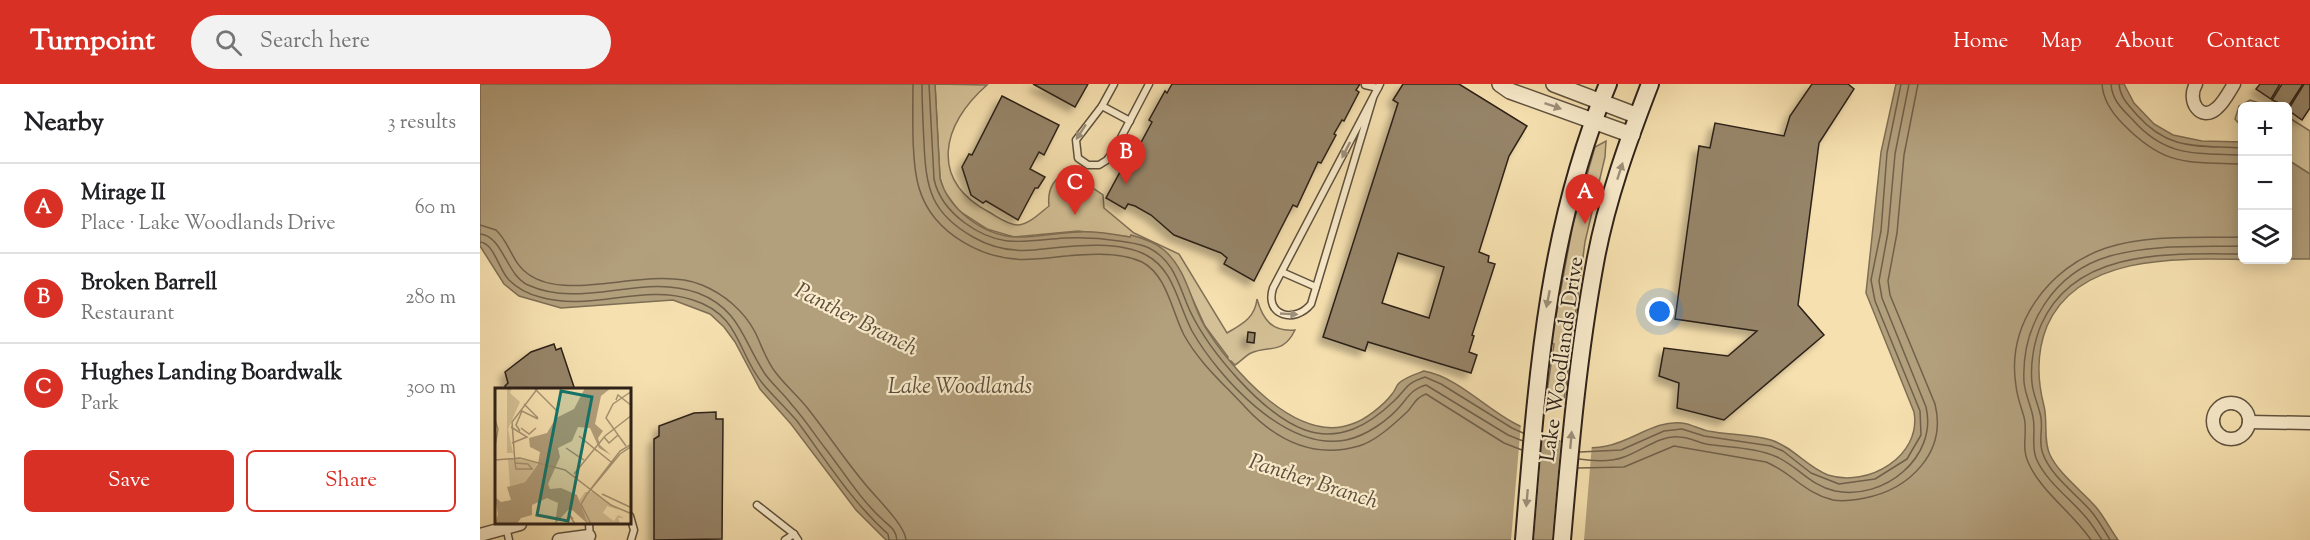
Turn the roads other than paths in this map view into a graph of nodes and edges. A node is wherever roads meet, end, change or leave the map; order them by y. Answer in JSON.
{"nodes":[{"id":1,"x":1114,"y":84,"type":"edge"},
{"id":2,"x":1149,"y":84,"type":"edge"},
{"id":3,"x":1500,"y":84,"type":"edge"},
{"id":4,"x":1554,"y":84,"type":"edge"},
{"id":5,"x":1608,"y":84,"type":"edge"},
{"id":6,"x":1650,"y":84,"type":"edge"},
{"id":7,"x":2196,"y":84,"type":"edge"},
{"id":8,"x":2234,"y":84,"type":"edge"},
{"id":9,"x":1365,"y":85,"type":"edge"},
{"id":10,"x":1379,"y":86,"type":"edge"},
{"id":11,"x":1372,"y":98,"type":"junction"},
{"id":12,"x":1601,"y":100,"type":"junction"},
{"id":13,"x":1102,"y":106,"type":"junction"},
{"id":14,"x":1638,"y":116,"type":"junction"},
{"id":15,"x":1593,"y":120,"type":"junction"},
{"id":16,"x":1130,"y":121,"type":"junction"},
{"id":17,"x":1632,"y":135,"type":"junction"},
{"id":18,"x":1282,"y":272,"type":"junction"},
{"id":19,"x":1316,"y":287,"type":"junction"},
{"id":20,"x":2249,"y":422,"type":"dead end"},
{"id":21,"x":2310,"y":423,"type":"edge"},
{"id":22,"x":757,"y":505,"type":"dead end"},
{"id":23,"x":632,"y":523,"type":"edge"},
{"id":24,"x":515,"y":525,"type":"edge"},
{"id":25,"x":506,"y":527,"type":"junction"},
{"id":26,"x":589,"y":533,"type":"edge"},
{"id":27,"x":794,"y":534,"type":"junction"},
{"id":28,"x":480,"y":535,"type":"edge"},
{"id":29,"x":509,"y":540,"type":"edge"},
{"id":30,"x":559,"y":540,"type":"edge"},
{"id":31,"x":631,"y":540,"type":"edge"},
{"id":32,"x":786,"y":540,"type":"edge"},
{"id":33,"x":798,"y":540,"type":"edge"},
{"id":34,"x":1524,"y":540,"type":"edge"},
{"id":35,"x":1562,"y":540,"type":"edge"}],
"edges":[{"from":1,"to":13,"type":"lane"},
{"from":2,"to":16,"type":"lane"},
{"from":3,"to":15,"type":"street","one_way":true},
{"from":4,"to":12,"type":"street"},
{"from":5,"to":12,"type":"main road","name":"Lake Woodlands Drive"},
{"from":6,"to":14,"type":"main road","name":"Lake Woodlands Drive"},
{"from":7,"to":8,"type":"street"},
{"from":9,"to":10,"type":"lane"},
{"from":10,"to":11,"type":"lane"},
{"from":11,"to":18,"type":"lane","one_way":true},
{"from":11,"to":19,"type":"lane"},
{"from":12,"to":14,"type":"street"},
{"from":12,"to":15,"type":"main road","name":"Lake Woodlands Drive"},
{"from":13,"to":16,"type":"lane"},
{"from":13,"to":16,"type":"lane","one_way":true},
{"from":14,"to":17,"type":"main road","name":"Lake Woodlands Drive"},
{"from":15,"to":17,"type":"street"},
{"from":15,"to":34,"type":"main road","name":"Lake Woodlands Drive","one_way":true},
{"from":35,"to":17,"type":"main road","name":"Lake Woodlands Drive","one_way":true},
{"from":18,"to":19,"type":"lane"},
{"from":18,"to":19,"type":"lane","one_way":true},
{"from":20,"to":21,"type":"street"},
{"from":22,"to":27,"type":"lane"},
{"from":23,"to":31,"type":"lane"},
{"from":24,"to":25,"type":"street"},
{"from":25,"to":28,"type":"street"},
{"from":25,"to":29,"type":"lane"},
{"from":26,"to":30,"type":"street"},
{"from":27,"to":32,"type":"lane"},
{"from":27,"to":33,"type":"lane"}]}
